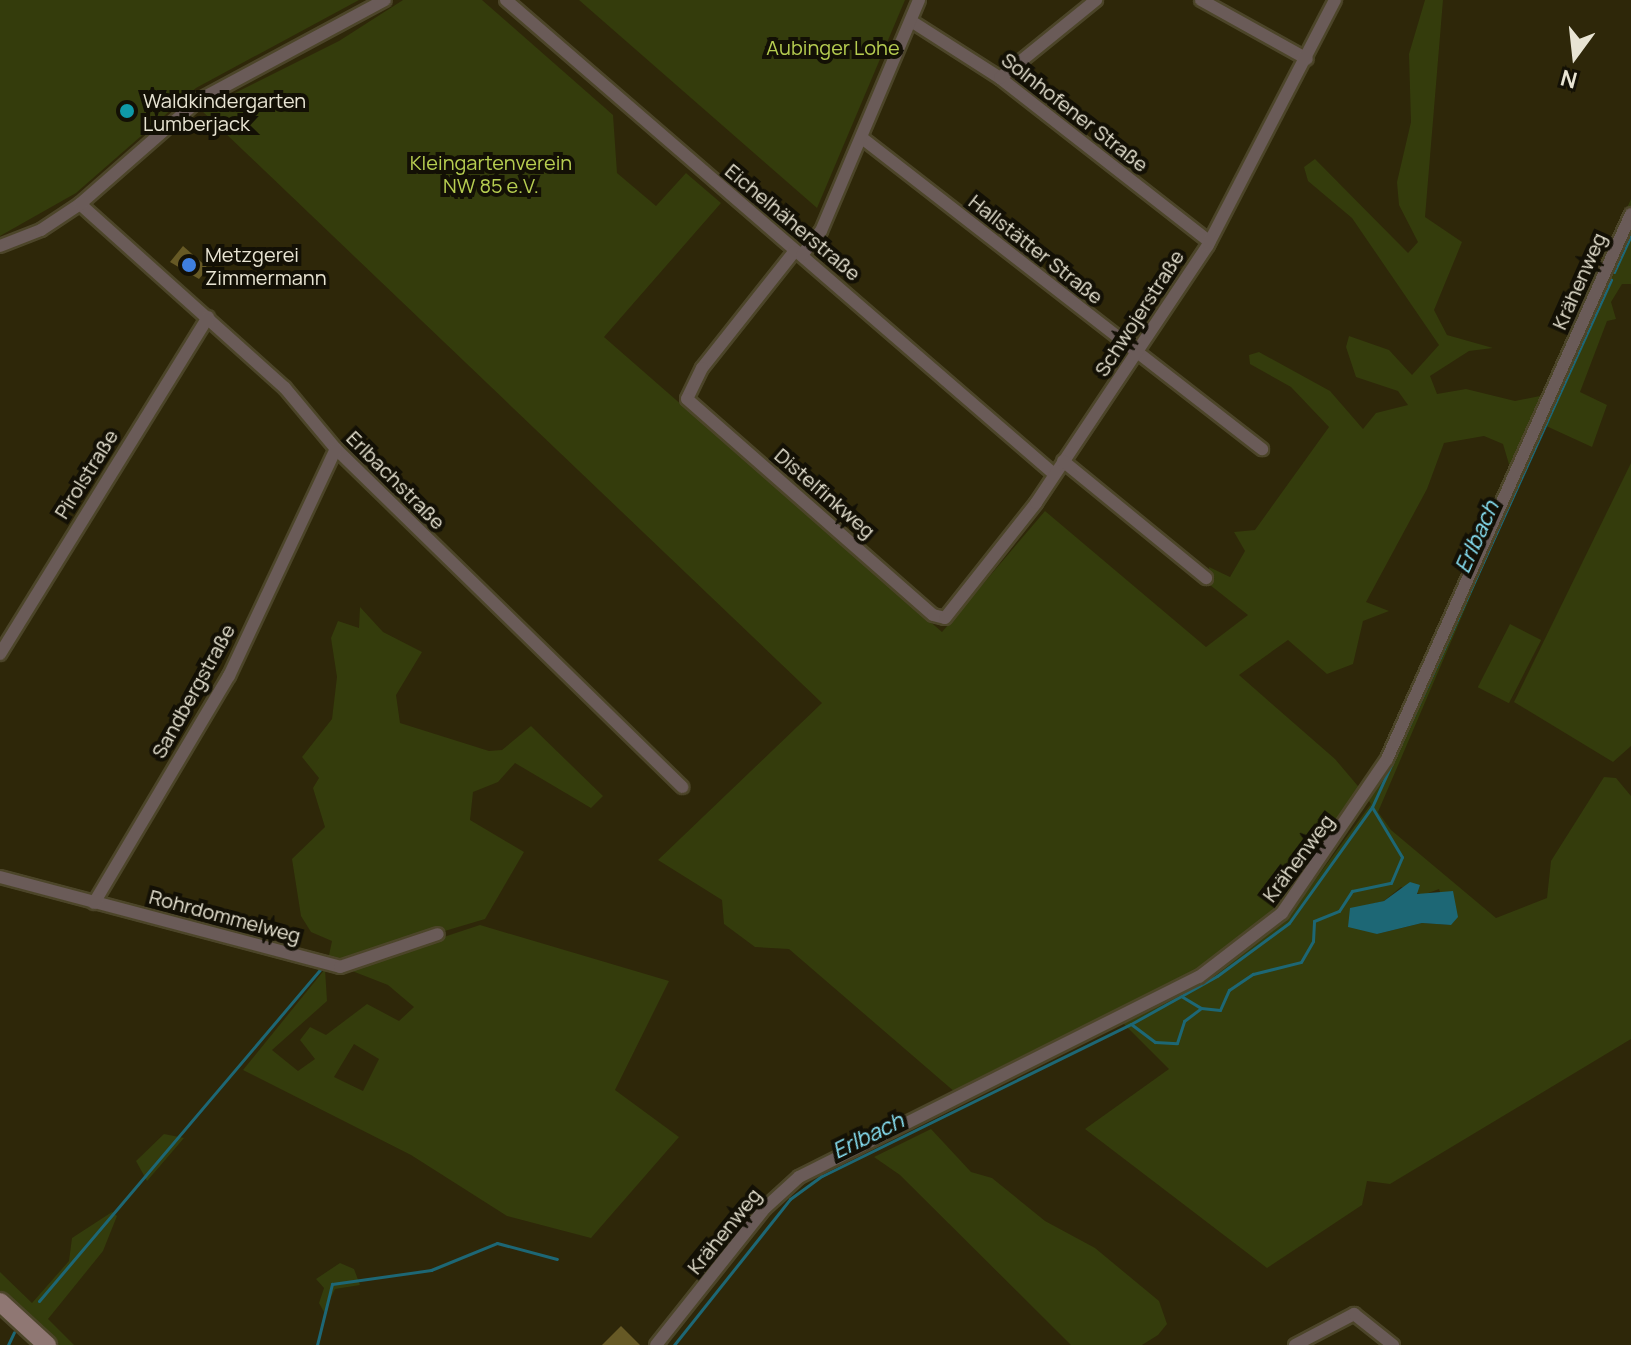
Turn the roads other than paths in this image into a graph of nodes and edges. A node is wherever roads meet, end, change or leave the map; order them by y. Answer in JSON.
{"nodes":[{"id":1,"x":385,"y":0,"type":"edge"},
{"id":2,"x":506,"y":0,"type":"edge"},
{"id":3,"x":919,"y":0,"type":"edge"},
{"id":4,"x":1096,"y":0,"type":"edge"},
{"id":5,"x":1201,"y":0,"type":"edge"},
{"id":6,"x":1335,"y":0,"type":"edge"},
{"id":7,"x":911,"y":21,"type":"junction"},
{"id":8,"x":1307,"y":59,"type":"junction"},
{"id":9,"x":1000,"y":78,"type":"junction"},
{"id":10,"x":862,"y":138,"type":"junction"},
{"id":11,"x":80,"y":204,"type":"junction"},
{"id":12,"x":1631,"y":214,"type":"edge"},
{"id":13,"x":1210,"y":242,"type":"junction"},
{"id":14,"x":0,"y":246,"type":"edge"},
{"id":15,"x":798,"y":253,"type":"junction"},
{"id":16,"x":208,"y":317,"type":"junction"},
{"id":17,"x":1138,"y":353,"type":"junction"},
{"id":18,"x":336,"y":449,"type":"junction"},
{"id":19,"x":1262,"y":449,"type":"dead end"},
{"id":20,"x":1063,"y":461,"type":"junction"},
{"id":21,"x":1054,"y":474,"type":"junction"},
{"id":22,"x":1206,"y":578,"type":"dead end"},
{"id":23,"x":937,"y":617,"type":"joint"},
{"id":24,"x":0,"y":654,"type":"edge"},
{"id":25,"x":682,"y":787,"type":"dead end"},
{"id":26,"x":0,"y":877,"type":"edge"},
{"id":27,"x":94,"y":903,"type":"junction"},
{"id":28,"x":438,"y":934,"type":"dead end"},
{"id":29,"x":0,"y":1302,"type":"edge"},
{"id":30,"x":47,"y":1345,"type":"edge"},
{"id":31,"x":656,"y":1345,"type":"edge"},
{"id":32,"x":1295,"y":1345,"type":"edge"},
{"id":33,"x":1393,"y":1345,"type":"edge"}],
"edges":[{"from":1,"to":11,"type":"street"},
{"from":2,"to":15,"type":"street","name":"Eichelhäherstraße"},
{"from":3,"to":7,"type":"street"},
{"from":4,"to":9,"type":"street"},
{"from":5,"to":8,"type":"street"},
{"from":6,"to":8,"type":"street","name":"Schwojerstraße"},
{"from":7,"to":9,"type":"street","name":"Solnhofener Straße"},
{"from":7,"to":10,"type":"street"},
{"from":8,"to":13,"type":"street","name":"Schwojerstraße"},
{"from":9,"to":13,"type":"street","name":"Solnhofener Straße"},
{"from":10,"to":15,"type":"street"},
{"from":10,"to":17,"type":"street","name":"Hallstätter Straße"},
{"from":11,"to":14,"type":"street"},
{"from":11,"to":16,"type":"street","name":"Erlbachstraße"},
{"from":12,"to":31,"type":"street","name":"Krähenweg"},
{"from":13,"to":17,"type":"street","name":"Schwojerstraße"},
{"from":15,"to":21,"type":"street","name":"Eichelhäherstraße"},
{"from":15,"to":23,"type":"street","name":"Distelfinkweg"},
{"from":16,"to":18,"type":"street","name":"Erlbachstraße"},
{"from":16,"to":24,"type":"street","name":"Pirolstraße"},
{"from":17,"to":19,"type":"street","name":"Hallstätter Straße"},
{"from":17,"to":20,"type":"street","name":"Schwojerstraße"},
{"from":18,"to":25,"type":"street","name":"Erlbachstraße"},
{"from":18,"to":27,"type":"street","name":"Sandbergstraße"},
{"from":20,"to":21,"type":"street","name":"Schwojerstraße"},
{"from":20,"to":22,"type":"street"},
{"from":21,"to":23,"type":"street","name":"Schwojerstraße"},
{"from":26,"to":27,"type":"street","name":"Rohrdommelweg"},
{"from":27,"to":28,"type":"street","name":"Rohrdommelweg"},
{"from":29,"to":30,"type":"main road"},
{"from":32,"to":33,"type":"street"}]}
